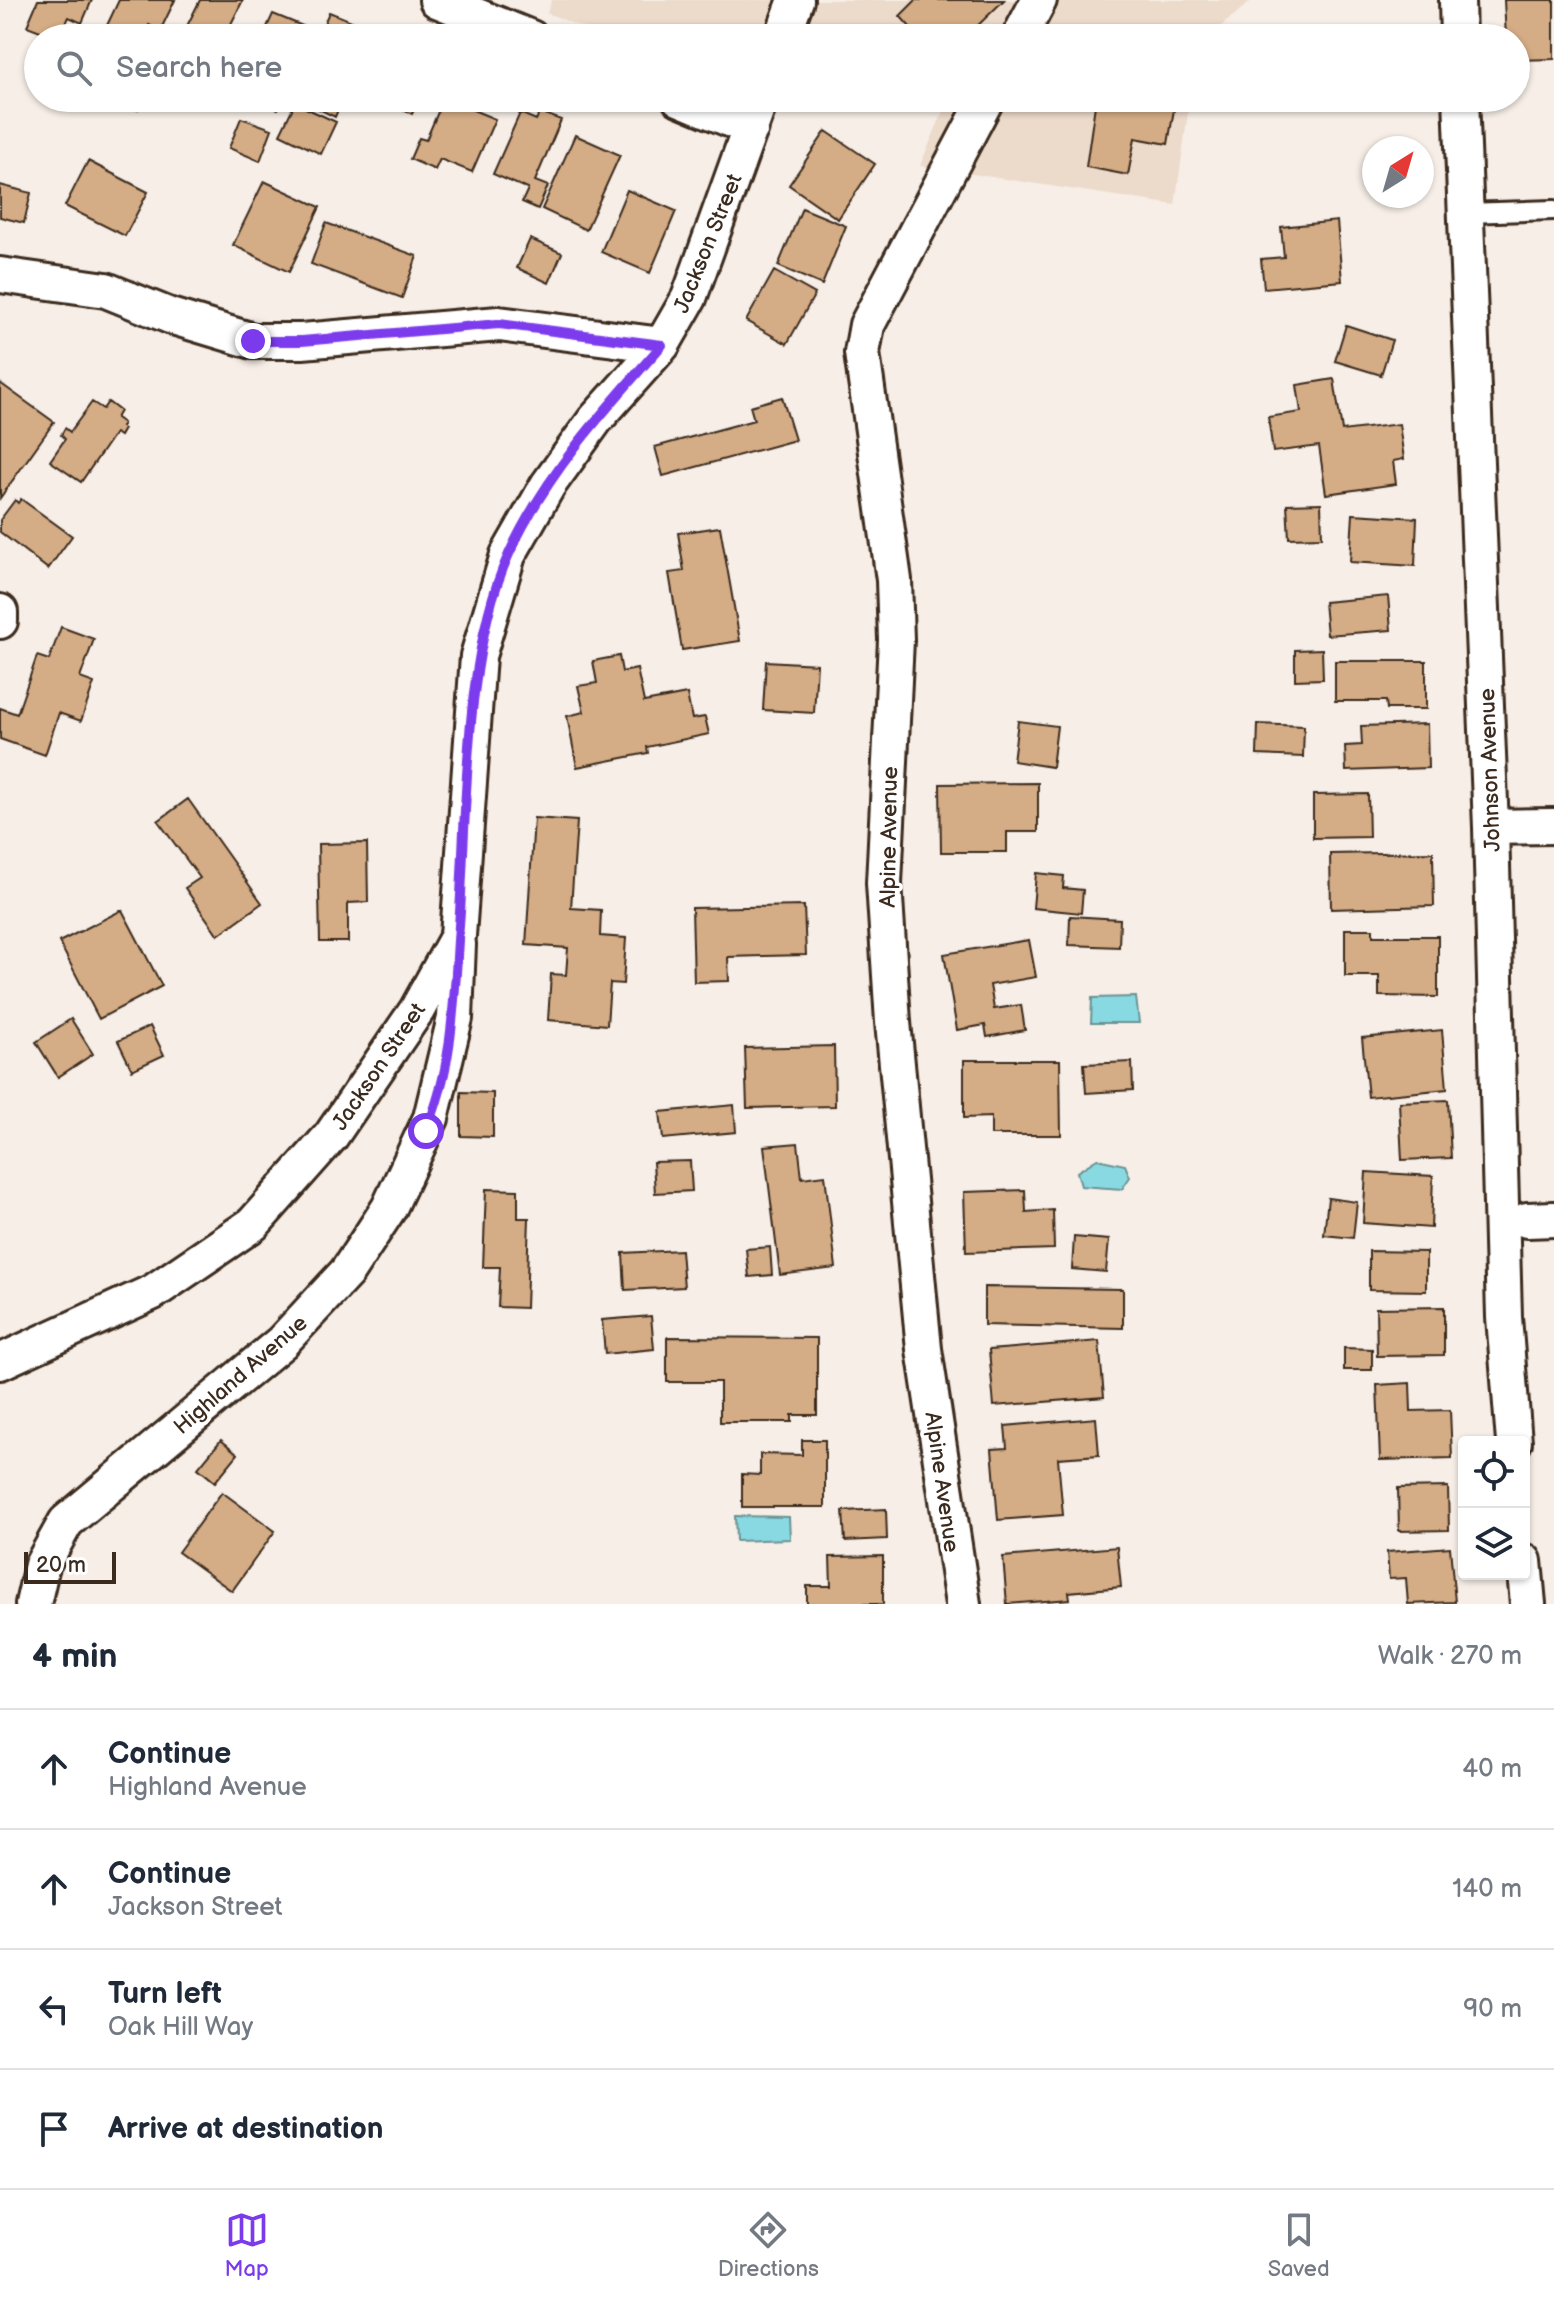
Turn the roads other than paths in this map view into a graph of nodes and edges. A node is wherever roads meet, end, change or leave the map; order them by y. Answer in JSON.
{"nodes":[{"id":1,"x":437,"y":0,"type":"edge"},
{"id":2,"x":796,"y":0,"type":"edge"},
{"id":3,"x":1039,"y":0,"type":"edge"},
{"id":4,"x":1457,"y":0,"type":"edge"},
{"id":5,"x":496,"y":24,"type":"edge"},
{"id":6,"x":787,"y":24,"type":"edge"},
{"id":7,"x":1026,"y":24,"type":"edge"},
{"id":8,"x":1458,"y":24,"type":"edge"},
{"id":9,"x":980,"y":112,"type":"edge"},
{"id":10,"x":1462,"y":112,"type":"edge"},
{"id":11,"x":756,"y":113,"type":"edge"},
{"id":12,"x":1554,"y":210,"type":"edge"},
{"id":13,"x":1466,"y":213,"type":"junction"},
{"id":14,"x":0,"y":275,"type":"edge"},
{"id":15,"x":662,"y":345,"type":"junction"},
{"id":16,"x":0,"y":612,"type":"edge"},
{"id":17,"x":0,"y":621,"type":"edge"},
{"id":18,"x":1554,"y":826,"type":"edge"},
{"id":19,"x":1491,"y":827,"type":"junction"},
{"id":20,"x":458,"y":936,"type":"junction"},
{"id":21,"x":0,"y":1362,"type":"edge"},
{"id":22,"x":1514,"y":1436,"type":"edge"},
{"id":23,"x":1526,"y":1580,"type":"edge"},
{"id":24,"x":33,"y":1604,"type":"edge"},
{"id":25,"x":963,"y":1604,"type":"edge"},
{"id":26,"x":1528,"y":1604,"type":"edge"}],
"edges":[{"from":1,"to":5,"type":"street"},
{"from":2,"to":6,"type":"street"},
{"from":3,"to":7,"type":"street"},
{"from":4,"to":8,"type":"street"},
{"from":9,"to":25,"type":"street","name":"Alpine Avenue"},
{"from":10,"to":13,"type":"street","name":"Johnson Avenue"},
{"from":11,"to":15,"type":"street","name":"Jackson Street"},
{"from":12,"to":13,"type":"lane"},
{"from":13,"to":19,"type":"street","name":"Johnson Avenue"},
{"from":14,"to":15,"type":"street"},
{"from":15,"to":20,"type":"street","name":"Jackson Street"},
{"from":16,"to":17,"type":"street"},
{"from":18,"to":19,"type":"street"},
{"from":19,"to":22,"type":"street","name":"Johnson Avenue"},
{"from":20,"to":21,"type":"street","name":"Jackson Street"},
{"from":20,"to":24,"type":"street","name":"Highland Avenue"},
{"from":23,"to":26,"type":"street"}]}
